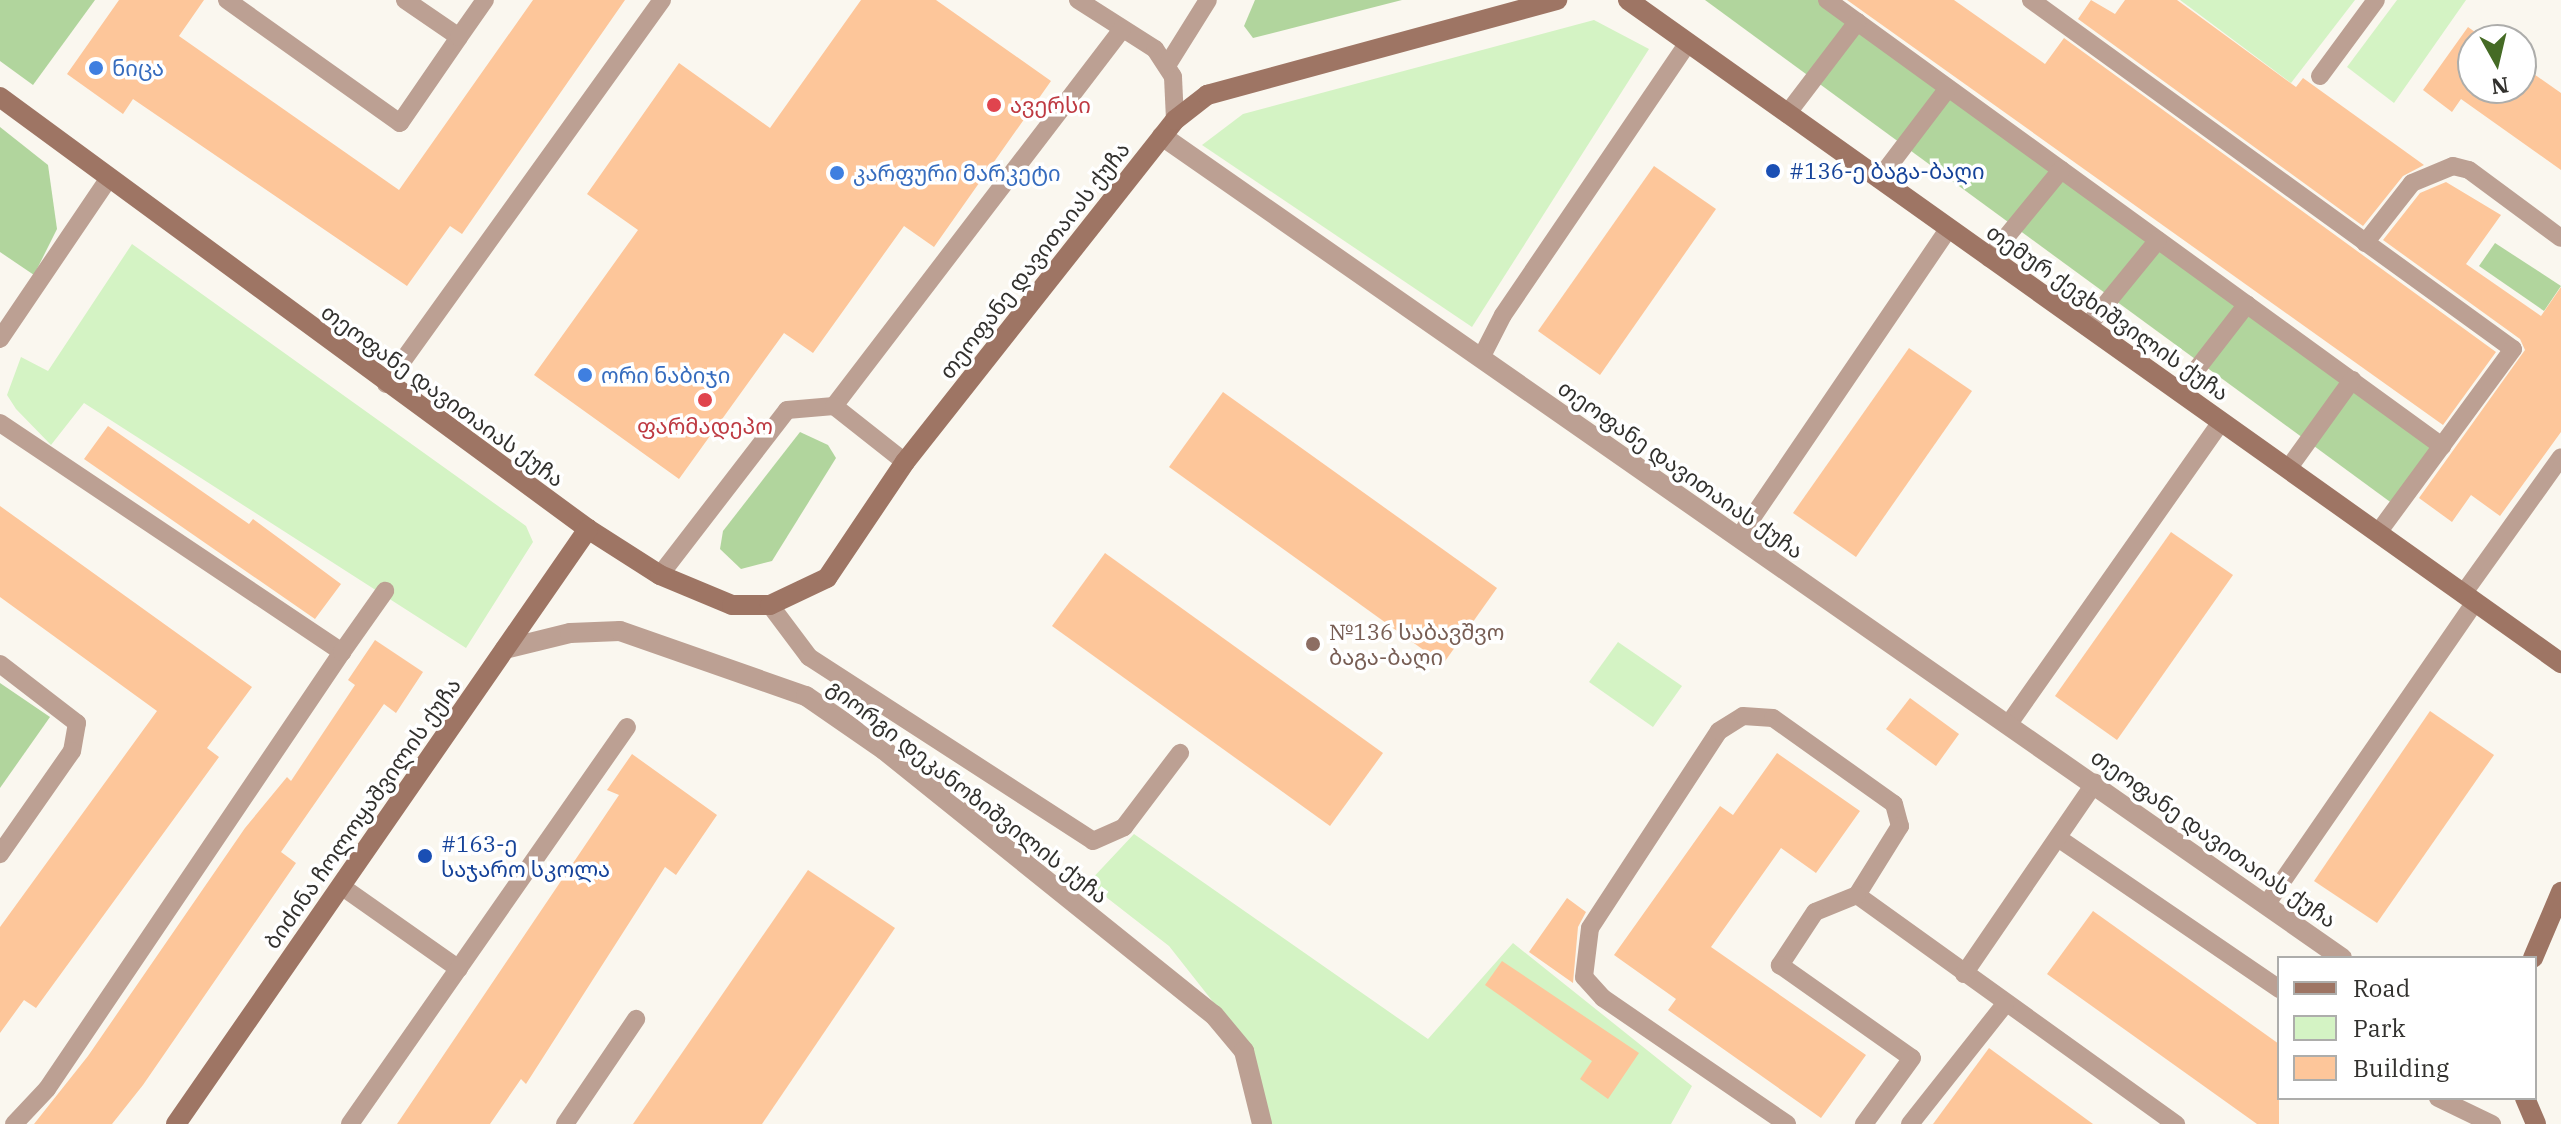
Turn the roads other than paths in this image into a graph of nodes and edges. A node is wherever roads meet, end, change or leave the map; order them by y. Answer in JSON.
{"nodes":[{"id":1,"x":227,"y":0,"type":"edge"},
{"id":2,"x":405,"y":0,"type":"edge"},
{"id":3,"x":485,"y":0,"type":"edge"},
{"id":4,"x":662,"y":0,"type":"edge"},
{"id":5,"x":1078,"y":0,"type":"edge"},
{"id":6,"x":1208,"y":0,"type":"edge"},
{"id":7,"x":1557,"y":0,"type":"edge"},
{"id":8,"x":1628,"y":0,"type":"edge"},
{"id":9,"x":1827,"y":0,"type":"edge"},
{"id":10,"x":2031,"y":0,"type":"edge"},
{"id":11,"x":2376,"y":0,"type":"edge"},
{"id":12,"x":1857,"y":22,"type":"junction"},
{"id":13,"x":1122,"y":29,"type":"junction"},
{"id":14,"x":459,"y":37,"type":"junction"},
{"id":15,"x":1688,"y":43,"type":"junction"},
{"id":16,"x":1168,"y":64,"type":"junction"},
{"id":17,"x":2320,"y":76,"type":"dead end"},
{"id":18,"x":1948,"y":88,"type":"junction"},
{"id":19,"x":0,"y":97,"type":"edge"},
{"id":20,"x":1787,"y":114,"type":"junction"},
{"id":21,"x":1169,"y":128,"type":"junction"},
{"id":22,"x":2061,"y":170,"type":"junction"},
{"id":23,"x":109,"y":178,"type":"junction"},
{"id":24,"x":1879,"y":179,"type":"junction"},
{"id":25,"x":1949,"y":228,"type":"junction"},
{"id":26,"x":2561,"y":238,"type":"edge"},
{"id":27,"x":2158,"y":240,"type":"junction"},
{"id":28,"x":2365,"y":243,"type":"junction"},
{"id":29,"x":1989,"y":258,"type":"junction"},
{"id":30,"x":2247,"y":304,"type":"junction"},
{"id":31,"x":2087,"y":327,"type":"junction"},
{"id":32,"x":0,"y":339,"type":"edge"},
{"id":33,"x":1481,"y":358,"type":"junction"},
{"id":34,"x":2352,"y":380,"type":"junction"},
{"id":35,"x":386,"y":384,"type":"junction"},
{"id":36,"x":2179,"y":392,"type":"junction"},
{"id":37,"x":834,"y":406,"type":"junction"},
{"id":38,"x":2221,"y":422,"type":"junction"},
{"id":39,"x":0,"y":423,"type":"edge"},
{"id":40,"x":2442,"y":446,"type":"junction"},
{"id":41,"x":2561,"y":457,"type":"edge"},
{"id":42,"x":905,"y":462,"type":"junction"},
{"id":43,"x":2288,"y":469,"type":"junction"},
{"id":44,"x":588,"y":529,"type":"junction"},
{"id":45,"x":2378,"y":533,"type":"junction"},
{"id":46,"x":1739,"y":537,"type":"junction"},
{"id":47,"x":660,"y":575,"type":"junction"},
{"id":48,"x":385,"y":591,"type":"dead end"},
{"id":49,"x":2469,"y":598,"type":"junction"},
{"id":50,"x":770,"y":605,"type":"junction"},
{"id":51,"x":505,"y":649,"type":"junction"},
{"id":52,"x":342,"y":652,"type":"junction"},
{"id":53,"x":2561,"y":663,"type":"edge"},
{"id":54,"x":0,"y":664,"type":"edge"},
{"id":55,"x":2008,"y":725,"type":"junction"},
{"id":56,"x":627,"y":727,"type":"dead end"},
{"id":57,"x":1180,"y":753,"type":"dead end"},
{"id":58,"x":2095,"y":783,"type":"junction"},
{"id":59,"x":2058,"y":838,"type":"junction"},
{"id":60,"x":0,"y":854,"type":"edge"},
{"id":61,"x":341,"y":886,"type":"junction"},
{"id":62,"x":2561,"y":892,"type":"edge"},
{"id":63,"x":1857,"y":895,"type":"junction"},
{"id":64,"x":2266,"y":905,"type":"junction"},
{"id":65,"x":2339,"y":956,"type":"edge"},
{"id":66,"x":2534,"y":956,"type":"edge"},
{"id":67,"x":459,"y":969,"type":"junction"},
{"id":68,"x":1964,"y":974,"type":"junction"},
{"id":69,"x":2277,"y":988,"type":"edge"},
{"id":70,"x":2005,"y":1004,"type":"junction"},
{"id":71,"x":636,"y":1019,"type":"dead end"},
{"id":72,"x":2442,"y":1100,"type":"edge"},
{"id":73,"x":2526,"y":1100,"type":"edge"},
{"id":74,"x":14,"y":1124,"type":"edge"},
{"id":75,"x":176,"y":1124,"type":"edge"},
{"id":76,"x":350,"y":1124,"type":"edge"},
{"id":77,"x":565,"y":1124,"type":"edge"},
{"id":78,"x":1262,"y":1124,"type":"edge"},
{"id":79,"x":1787,"y":1124,"type":"edge"},
{"id":80,"x":1864,"y":1124,"type":"edge"},
{"id":81,"x":1910,"y":1124,"type":"edge"},
{"id":82,"x":2176,"y":1124,"type":"edge"},
{"id":83,"x":2492,"y":1124,"type":"edge"},
{"id":84,"x":2536,"y":1124,"type":"edge"}],
"edges":[{"from":1,"to":14,"type":"lane"},
{"from":2,"to":14,"type":"lane"},
{"from":3,"to":14,"type":"lane"},
{"from":4,"to":35,"type":"lane"},
{"from":5,"to":13,"type":"lane"},
{"from":6,"to":16,"type":"lane"},
{"from":7,"to":21,"type":"main road"},
{"from":8,"to":15,"type":"main road","name":"თემურ ქევხიშვილის ქუჩა"},
{"from":9,"to":12,"type":"lane"},
{"from":10,"to":28,"type":"lane"},
{"from":11,"to":17,"type":"lane"},
{"from":12,"to":18,"type":"lane"},
{"from":12,"to":20,"type":"lane"},
{"from":13,"to":16,"type":"lane"},
{"from":13,"to":37,"type":"lane"},
{"from":15,"to":20,"type":"main road","name":"თემურ ქევხიშვილის ქუჩა"},
{"from":15,"to":33,"type":"lane"},
{"from":16,"to":21,"type":"lane"},
{"from":18,"to":22,"type":"lane"},
{"from":18,"to":24,"type":"lane"},
{"from":19,"to":23,"type":"main road","name":"თეოფანე დავითაიას ქუჩა"},
{"from":20,"to":24,"type":"main road","name":"თემურ ქევხიშვილის ქუჩა"},
{"from":21,"to":33,"type":"street","name":"თეოფანე დავითაიას ქუჩა"},
{"from":21,"to":42,"type":"main road","name":"თეოფანე დავითაიას ქუჩა"},
{"from":22,"to":27,"type":"lane"},
{"from":22,"to":29,"type":"lane"},
{"from":23,"to":32,"type":"lane"},
{"from":23,"to":35,"type":"main road","name":"თეოფანე დავითაიას ქუჩა"},
{"from":24,"to":25,"type":"main road","name":"თემურ ქევხიშვილის ქუჩა"},
{"from":25,"to":29,"type":"main road","name":"თემურ ქევხიშვილის ქუჩა"},
{"from":25,"to":46,"type":"lane"},
{"from":26,"to":28,"type":"lane"},
{"from":27,"to":30,"type":"lane"},
{"from":27,"to":31,"type":"lane"},
{"from":28,"to":40,"type":"lane"},
{"from":29,"to":31,"type":"main road","name":"თემურ ქევხიშვილის ქუჩა"},
{"from":30,"to":34,"type":"lane"},
{"from":30,"to":36,"type":"lane"},
{"from":31,"to":36,"type":"main road","name":"თემურ ქევხიშვილის ქუჩა"},
{"from":33,"to":46,"type":"street","name":"თეოფანე დავითაიას ქუჩა"},
{"from":34,"to":40,"type":"lane"},
{"from":34,"to":43,"type":"lane"},
{"from":35,"to":44,"type":"main road","name":"თეოფანე დავითაიას ქუჩა"},
{"from":36,"to":38,"type":"main road","name":"თემურ ქევხიშვილის ქუჩა"},
{"from":37,"to":42,"type":"lane"},
{"from":37,"to":47,"type":"lane"},
{"from":38,"to":43,"type":"main road","name":"თემურ ქევხიშვილის ქუჩა"},
{"from":38,"to":55,"type":"lane"},
{"from":39,"to":52,"type":"lane"},
{"from":40,"to":45,"type":"lane"},
{"from":41,"to":49,"type":"lane"},
{"from":42,"to":50,"type":"main road","name":"თეოფანე დავითაიას ქუჩა"},
{"from":43,"to":45,"type":"main road","name":"თემურ ქევხიშვილის ქუჩა"},
{"from":44,"to":47,"type":"main road","name":"თეოფანე დავითაიას ქუჩა"},
{"from":44,"to":51,"type":"main road","name":"ბიძინა ჩოლოყაშვილის ქუჩა"},
{"from":45,"to":49,"type":"main road","name":"თემურ ქევხიშვილის ქუჩა"},
{"from":46,"to":55,"type":"street","name":"თეოფანე დავითაიას ქუჩა"},
{"from":47,"to":50,"type":"main road","name":"თეოფანე დავითაიას ქუჩა"},
{"from":48,"to":52,"type":"lane"},
{"from":49,"to":53,"type":"main road","name":"თემურ ქევხიშვილის ქუჩა"},
{"from":49,"to":64,"type":"lane"},
{"from":50,"to":57,"type":"lane"},
{"from":51,"to":61,"type":"main road","name":"ბიძინა ჩოლოყაშვილის ქუჩა"},
{"from":51,"to":78,"type":"street","name":"გიორგი დეკანოზიშვილის ქუჩა"},
{"from":52,"to":74,"type":"lane"},
{"from":54,"to":60,"type":"lane"},
{"from":55,"to":58,"type":"street","name":"თეოფანე დავითაიას ქუჩა"},
{"from":56,"to":67,"type":"lane"},
{"from":58,"to":59,"type":"lane"},
{"from":58,"to":64,"type":"street","name":"თეოფანე დავითაიას ქუჩა"},
{"from":59,"to":68,"type":"lane"},
{"from":59,"to":69,"type":"lane"},
{"from":61,"to":67,"type":"lane"},
{"from":61,"to":75,"type":"main road","name":"ბიძინა ჩოლოყაშვილის ქუჩა"},
{"from":62,"to":66,"type":"main road"},
{"from":63,"to":68,"type":"lane"},
{"from":63,"to":79,"type":"lane"},
{"from":63,"to":80,"type":"lane"},
{"from":64,"to":65,"type":"street","name":"თეოფანე დავითაიას ქუჩა"},
{"from":67,"to":76,"type":"lane"},
{"from":68,"to":70,"type":"lane"},
{"from":70,"to":81,"type":"lane"},
{"from":70,"to":82,"type":"lane"},
{"from":71,"to":77,"type":"lane"},
{"from":72,"to":83,"type":"lane"},
{"from":73,"to":84,"type":"main road"}]}
